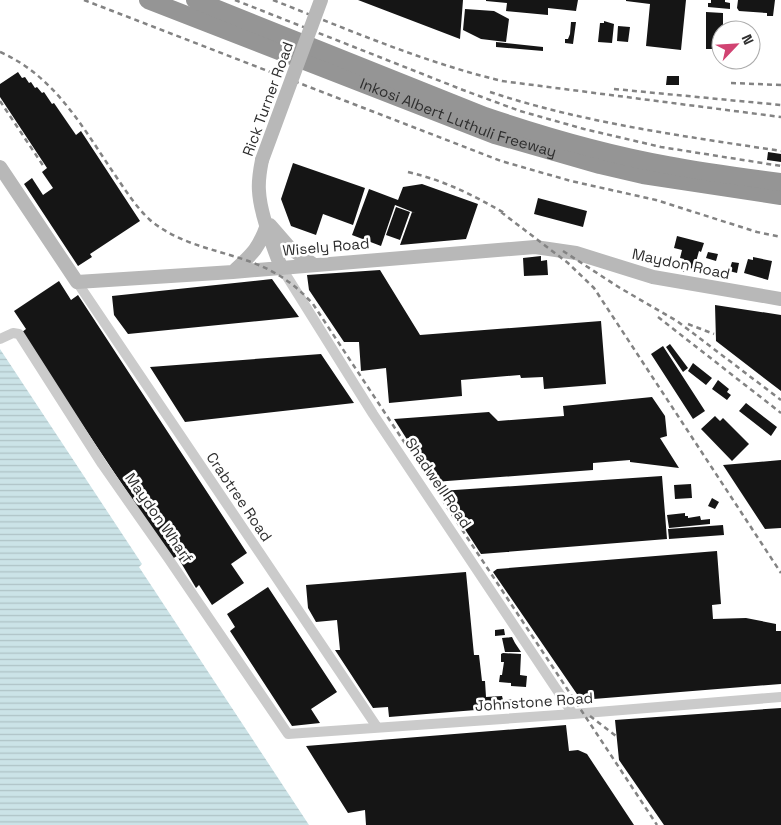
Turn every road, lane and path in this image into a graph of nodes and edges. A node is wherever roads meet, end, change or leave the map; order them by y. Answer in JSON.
{"nodes":[{"id":1,"x":148,"y":0,"type":"edge"},
{"id":2,"x":195,"y":0,"type":"edge"},
{"id":3,"x":321,"y":0,"type":"edge"},
{"id":4,"x":0,"y":167,"type":"edge"},
{"id":5,"x":781,"y":182,"type":"edge"},
{"id":6,"x":781,"y":196,"type":"edge"},
{"id":7,"x":266,"y":222,"type":"junction"},
{"id":8,"x":576,"y":253,"type":"joint"},
{"id":9,"x":314,"y":265,"type":"junction"},
{"id":10,"x":281,"y":267,"type":"junction"},
{"id":11,"x":233,"y":272,"type":"junction"},
{"id":12,"x":77,"y":282,"type":"junction"},
{"id":13,"x":781,"y":299,"type":"edge"},
{"id":14,"x":0,"y":339,"type":"edge"},
{"id":15,"x":781,"y":697,"type":"edge"},
{"id":16,"x":573,"y":714,"type":"junction"},
{"id":17,"x":377,"y":727,"type":"junction"},
{"id":18,"x":288,"y":734,"type":"joint"}],
"edges":[{"from":1,"to":6,"type":"highway","name":"Inkosi Albert Luthuli Freeway"},
{"from":2,"to":5,"type":"highway","name":"Inkosi Albert Luthuli Freeway"},
{"from":3,"to":7,"type":"street","name":"Rick Turner Road","bridge":true},
{"from":4,"to":12,"type":"street"},
{"from":7,"to":9,"type":"street"},
{"from":7,"to":10,"type":"street","name":"Rick Turner Road"},
{"from":7,"to":11,"type":"street"},
{"from":8,"to":9,"type":"street","name":"Wisely Road"},
{"from":8,"to":13,"type":"street","name":"Maydon Road"},
{"from":9,"to":10,"type":"street","name":"Wisely Road"},
{"from":10,"to":11,"type":"street","name":"Wisely Road"},
{"from":10,"to":16,"type":"street","name":"Shadwell Road"},
{"from":11,"to":12,"type":"street","name":"Wisely Road"},
{"from":12,"to":17,"type":"street","name":"Crabtree Road"},
{"from":14,"to":18,"type":"street","name":"Maydon Wharf"},
{"from":15,"to":16,"type":"street","name":"Johnstone Road"},
{"from":16,"to":17,"type":"street","name":"Johnstone Road"},
{"from":17,"to":18,"type":"street","name":"Johnstone Road"}]}
